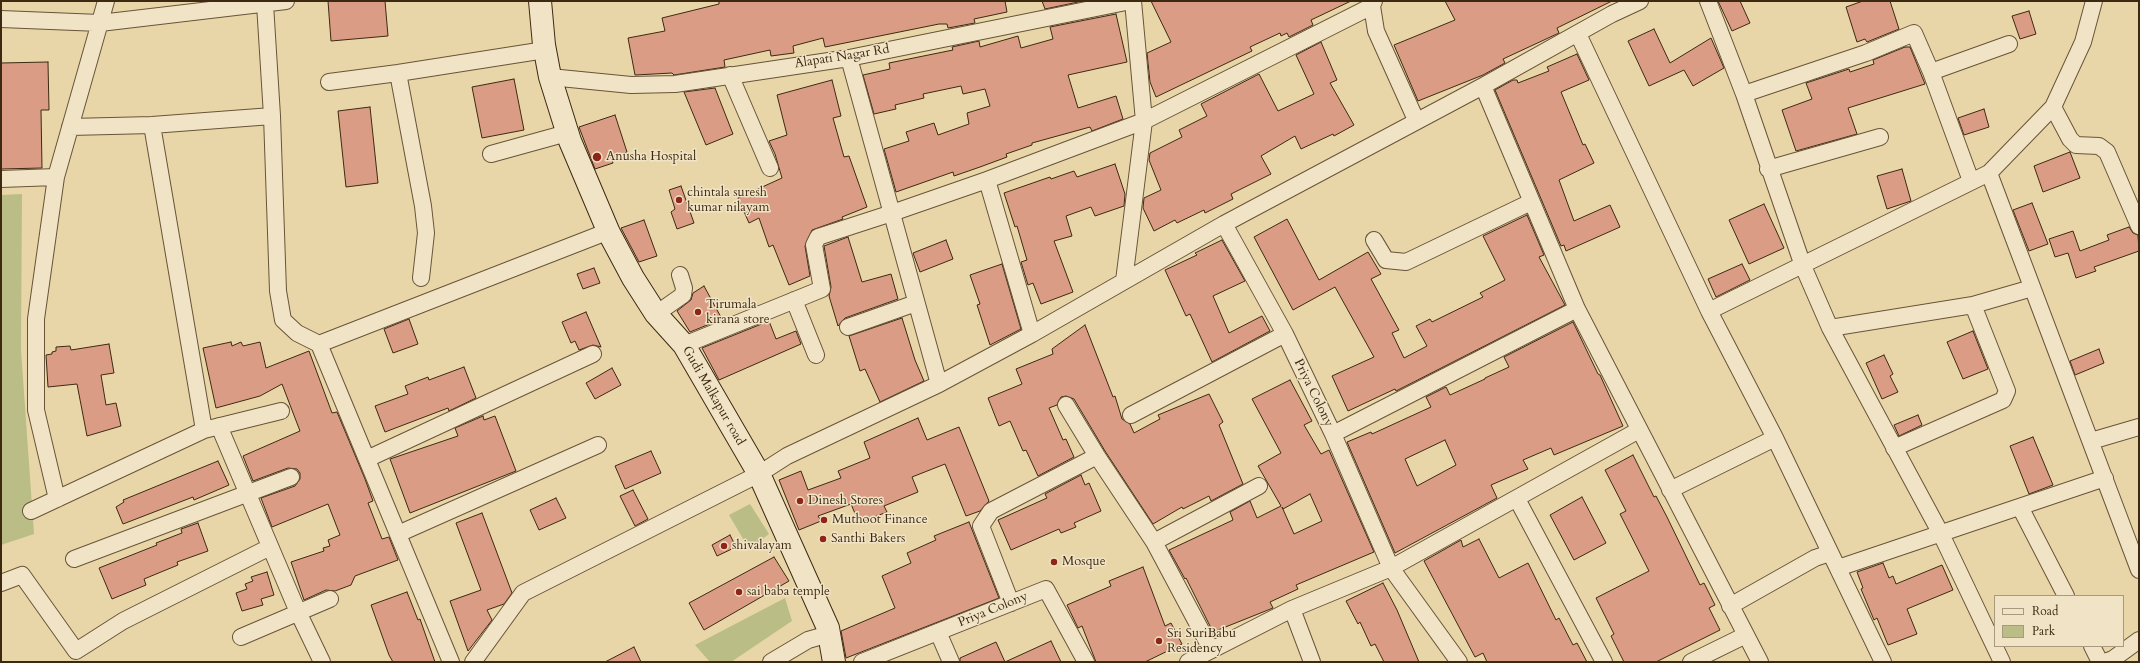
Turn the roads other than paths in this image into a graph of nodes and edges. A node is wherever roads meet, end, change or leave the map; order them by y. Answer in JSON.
{"nodes":[{"id":1,"x":106,"y":1,"type":"edge"},
{"id":2,"x":286,"y":1,"type":"edge"},
{"id":3,"x":540,"y":1,"type":"edge"},
{"id":4,"x":1132,"y":1,"type":"edge"},
{"id":5,"x":1640,"y":1,"type":"edge"},
{"id":6,"x":1708,"y":1,"type":"edge"},
{"id":7,"x":2094,"y":1,"type":"edge"},
{"id":8,"x":264,"y":4,"type":"junction"},
{"id":9,"x":1373,"y":4,"type":"edge"},
{"id":10,"x":1609,"y":8,"type":"edge"},
{"id":11,"x":1,"y":19,"type":"edge"},
{"id":12,"x":100,"y":23,"type":"junction"},
{"id":13,"x":1578,"y":34,"type":"junction"},
{"id":14,"x":2009,"y":44,"type":"dead end"},
{"id":15,"x":545,"y":50,"type":"junction"},
{"id":16,"x":849,"y":58,"type":"junction"},
{"id":17,"x":1931,"y":72,"type":"junction"},
{"id":18,"x":398,"y":73,"type":"junction"},
{"id":19,"x":730,"y":75,"type":"junction"},
{"id":20,"x":550,"y":77,"type":"junction"},
{"id":21,"x":329,"y":82,"type":"dead end"},
{"id":22,"x":1483,"y":86,"type":"junction"},
{"id":23,"x":1744,"y":94,"type":"junction"},
{"id":24,"x":2053,"y":107,"type":"junction"},
{"id":25,"x":272,"y":116,"type":"junction"},
{"id":26,"x":1416,"y":120,"type":"junction"},
{"id":27,"x":1144,"y":121,"type":"junction"},
{"id":28,"x":152,"y":125,"type":"junction"},
{"id":29,"x":70,"y":126,"type":"junction"},
{"id":30,"x":567,"y":133,"type":"junction"},
{"id":31,"x":1880,"y":137,"type":"dead end"},
{"id":32,"x":491,"y":154,"type":"dead end"},
{"id":33,"x":770,"y":168,"type":"dead end"},
{"id":34,"x":1768,"y":169,"type":"junction"},
{"id":35,"x":1989,"y":173,"type":"junction"},
{"id":36,"x":56,"y":178,"type":"junction"},
{"id":37,"x":1,"y":179,"type":"edge"},
{"id":38,"x":987,"y":180,"type":"junction"},
{"id":39,"x":1971,"y":181,"type":"junction"},
{"id":40,"x":1531,"y":202,"type":"junction"},
{"id":41,"x":892,"y":213,"type":"junction"},
{"id":42,"x":1224,"y":224,"type":"junction"},
{"id":43,"x":2139,"y":226,"type":"edge"},
{"id":44,"x":609,"y":230,"type":"junction"},
{"id":45,"x":1374,"y":240,"type":"dead end"},
{"id":46,"x":1803,"y":266,"type":"junction"},
{"id":47,"x":680,"y":275,"type":"dead end"},
{"id":48,"x":421,"y":278,"type":"dead end"},
{"id":49,"x":1124,"y":281,"type":"junction"},
{"id":50,"x":2032,"y":288,"type":"junction"},
{"id":51,"x":794,"y":300,"type":"junction"},
{"id":52,"x":916,"y":303,"type":"junction"},
{"id":53,"x":1973,"y":306,"type":"junction"},
{"id":54,"x":1577,"y":309,"type":"junction"},
{"id":55,"x":1709,"y":311,"type":"junction"},
{"id":56,"x":656,"y":314,"type":"junction"},
{"id":57,"x":848,"y":327,"type":"dead end"},
{"id":58,"x":1830,"y":328,"type":"junction"},
{"id":59,"x":1032,"y":334,"type":"junction"},
{"id":60,"x":1285,"y":334,"type":"junction"},
{"id":61,"x":319,"y":344,"type":"junction"},
{"id":62,"x":684,"y":345,"type":"junction"},
{"id":63,"x":593,"y":354,"type":"dead end"},
{"id":64,"x":816,"y":355,"type":"dead end"},
{"id":65,"x":939,"y":384,"type":"junction"},
{"id":66,"x":1066,"y":406,"type":"dead end"},
{"id":67,"x":281,"y":411,"type":"dead end"},
{"id":68,"x":1131,"y":415,"type":"dead end"},
{"id":69,"x":2139,"y":427,"type":"edge"},
{"id":70,"x":212,"y":428,"type":"junction"},
{"id":71,"x":1639,"y":430,"type":"junction"},
{"id":72,"x":1333,"y":434,"type":"junction"},
{"id":73,"x":1775,"y":438,"type":"junction"},
{"id":74,"x":2091,"y":441,"type":"junction"},
{"id":75,"x":598,"y":445,"type":"dead end"},
{"id":76,"x":1894,"y":448,"type":"junction"},
{"id":77,"x":1097,"y":456,"type":"junction"},
{"id":78,"x":367,"y":459,"type":"junction"},
{"id":79,"x":759,"y":474,"type":"junction"},
{"id":80,"x":291,"y":477,"type":"dead end"},
{"id":81,"x":2104,"y":478,"type":"junction"},
{"id":82,"x":1259,"y":486,"type":"dead end"},
{"id":83,"x":1670,"y":490,"type":"junction"},
{"id":84,"x":248,"y":494,"type":"junction"},
{"id":85,"x":58,"y":499,"type":"junction"},
{"id":86,"x":1517,"y":499,"type":"junction"},
{"id":87,"x":2020,"y":507,"type":"junction"},
{"id":88,"x":31,"y":511,"type":"dead end"},
{"id":89,"x":398,"y":534,"type":"junction"},
{"id":90,"x":1941,"y":534,"type":"junction"},
{"id":91,"x":1154,"y":542,"type":"junction"},
{"id":92,"x":270,"y":547,"type":"junction"},
{"id":93,"x":1830,"y":553,"type":"junction"},
{"id":94,"x":74,"y":559,"type":"dead end"},
{"id":95,"x":1391,"y":568,"type":"junction"},
{"id":96,"x":1838,"y":568,"type":"junction"},
{"id":97,"x":2139,"y":570,"type":"edge"},
{"id":98,"x":1,"y":583,"type":"edge"},
{"id":99,"x":2065,"y":595,"type":"edge"},
{"id":100,"x":330,"y":599,"type":"dead end"},
{"id":101,"x":1011,"y":603,"type":"junction"},
{"id":102,"x":1730,"y":606,"type":"junction"},
{"id":103,"x":1292,"y":609,"type":"junction"},
{"id":104,"x":298,"y":612,"type":"junction"},
{"id":105,"x":938,"y":632,"type":"junction"},
{"id":106,"x":829,"y":634,"type":"junction"},
{"id":107,"x":1746,"y":635,"type":"junction"},
{"id":108,"x":241,"y":637,"type":"dead end"},
{"id":109,"x":2139,"y":640,"type":"edge"},
{"id":110,"x":1994,"y":645,"type":"edge"},
{"id":111,"x":1995,"y":647,"type":"edge"},
{"id":112,"x":2093,"y":647,"type":"edge"},
{"id":113,"x":1210,"y":649,"type":"junction"},
{"id":114,"x":2108,"y":661,"type":"edge"},
{"id":115,"x":322,"y":662,"type":"edge"},
{"id":116,"x":451,"y":662,"type":"edge"},
{"id":117,"x":473,"y":662,"type":"edge"},
{"id":118,"x":771,"y":662,"type":"edge"},
{"id":119,"x":834,"y":662,"type":"edge"},
{"id":120,"x":862,"y":662,"type":"edge"},
{"id":121,"x":951,"y":662,"type":"edge"},
{"id":122,"x":1086,"y":662,"type":"edge"},
{"id":123,"x":1188,"y":662,"type":"edge"},
{"id":124,"x":1312,"y":662,"type":"edge"},
{"id":125,"x":1459,"y":662,"type":"edge"},
{"id":126,"x":1604,"y":662,"type":"edge"},
{"id":127,"x":1691,"y":662,"type":"edge"},
{"id":128,"x":1760,"y":662,"type":"edge"},
{"id":129,"x":1883,"y":662,"type":"edge"},
{"id":130,"x":2002,"y":662,"type":"edge"}],
"edges":[{"from":1,"to":12,"type":"street"},
{"from":2,"to":8,"type":"street"},
{"from":3,"to":15,"type":"street","name":"Gudi Malkapur road"},
{"from":4,"to":16,"type":"street","name":"Alapati Nagar Rd"},
{"from":4,"to":27,"type":"street"},
{"from":5,"to":10,"type":"street"},
{"from":6,"to":23,"type":"street"},
{"from":7,"to":24,"type":"street"},
{"from":8,"to":12,"type":"street"},
{"from":8,"to":25,"type":"street"},
{"from":9,"to":26,"type":"street"},
{"from":9,"to":27,"type":"street"},
{"from":10,"to":13,"type":"street"},
{"from":11,"to":12,"type":"street"},
{"from":12,"to":29,"type":"street"},
{"from":13,"to":22,"type":"street"},
{"from":13,"to":55,"type":"street"},
{"from":14,"to":17,"type":"street"},
{"from":15,"to":18,"type":"street"},
{"from":15,"to":20,"type":"street","name":"Gudi Malkapur road"},
{"from":16,"to":19,"type":"street","name":"Alapati Nagar Rd"},
{"from":16,"to":41,"type":"street"},
{"from":17,"to":23,"type":"street"},
{"from":17,"to":39,"type":"street"},
{"from":18,"to":21,"type":"street"},
{"from":18,"to":48,"type":"street"},
{"from":19,"to":20,"type":"street","name":"Alapati Nagar Rd"},
{"from":19,"to":33,"type":"street"},
{"from":20,"to":30,"type":"street","name":"Gudi Malkapur road"},
{"from":22,"to":26,"type":"street"},
{"from":22,"to":40,"type":"street"},
{"from":23,"to":34,"type":"street"},
{"from":24,"to":35,"type":"street"},
{"from":24,"to":43,"type":"street"},
{"from":25,"to":28,"type":"street"},
{"from":25,"to":61,"type":"street"},
{"from":26,"to":42,"type":"street"},
{"from":27,"to":38,"type":"street"},
{"from":27,"to":49,"type":"street"},
{"from":28,"to":29,"type":"street"},
{"from":28,"to":70,"type":"street"},
{"from":29,"to":36,"type":"street"},
{"from":30,"to":32,"type":"street"},
{"from":30,"to":44,"type":"street","name":"Gudi Malkapur road"},
{"from":31,"to":34,"type":"street"},
{"from":34,"to":46,"type":"street"},
{"from":35,"to":39,"type":"street"},
{"from":35,"to":50,"type":"street"},
{"from":36,"to":37,"type":"street"},
{"from":36,"to":85,"type":"street"},
{"from":38,"to":41,"type":"street"},
{"from":38,"to":59,"type":"street"},
{"from":39,"to":46,"type":"street"},
{"from":40,"to":45,"type":"street"},
{"from":40,"to":54,"type":"street"},
{"from":41,"to":51,"type":"street"},
{"from":41,"to":52,"type":"street"},
{"from":42,"to":49,"type":"street"},
{"from":42,"to":60,"type":"street","name":"Priya Colony"},
{"from":44,"to":56,"type":"street","name":"Gudi Malkapur road"},
{"from":44,"to":61,"type":"street"},
{"from":46,"to":55,"type":"street"},
{"from":46,"to":58,"type":"street"},
{"from":47,"to":56,"type":"street"},
{"from":49,"to":59,"type":"street"},
{"from":50,"to":53,"type":"street"},
{"from":50,"to":74,"type":"street"},
{"from":51,"to":62,"type":"street"},
{"from":51,"to":64,"type":"street"},
{"from":52,"to":57,"type":"street"},
{"from":52,"to":65,"type":"street"},
{"from":53,"to":58,"type":"street"},
{"from":53,"to":76,"type":"street"},
{"from":54,"to":71,"type":"street"},
{"from":54,"to":72,"type":"street"},
{"from":55,"to":73,"type":"street"},
{"from":56,"to":62,"type":"street","name":"Gudi Malkapur road"},
{"from":58,"to":76,"type":"street"},
{"from":59,"to":65,"type":"street"},
{"from":60,"to":68,"type":"street"},
{"from":60,"to":72,"type":"street","name":"Priya Colony"},
{"from":61,"to":78,"type":"street"},
{"from":62,"to":79,"type":"street","name":"Gudi Malkapur road"},
{"from":63,"to":78,"type":"street"},
{"from":65,"to":79,"type":"street"},
{"from":66,"to":77,"type":"street"},
{"from":67,"to":70,"type":"street"},
{"from":69,"to":74,"type":"street"},
{"from":70,"to":84,"type":"street"},
{"from":70,"to":85,"type":"street"},
{"from":71,"to":83,"type":"street"},
{"from":71,"to":86,"type":"street"},
{"from":72,"to":95,"type":"street","name":"Priya Colony"},
{"from":73,"to":83,"type":"street"},
{"from":73,"to":93,"type":"street"},
{"from":74,"to":81,"type":"street"},
{"from":75,"to":89,"type":"street"},
{"from":76,"to":90,"type":"street"},
{"from":77,"to":91,"type":"street"},
{"from":77,"to":101,"type":"street"},
{"from":78,"to":89,"type":"street"},
{"from":79,"to":106,"type":"street","name":"Gudi Malkapur road"},
{"from":79,"to":117,"type":"street"},
{"from":80,"to":84,"type":"street"},
{"from":81,"to":87,"type":"street"},
{"from":81,"to":97,"type":"street"},
{"from":82,"to":91,"type":"street"},
{"from":83,"to":102,"type":"street"},
{"from":84,"to":92,"type":"street"},
{"from":84,"to":94,"type":"street"},
{"from":85,"to":88,"type":"street"},
{"from":86,"to":95,"type":"street"},
{"from":86,"to":126,"type":"street"},
{"from":87,"to":90,"type":"street"},
{"from":87,"to":99,"type":"street"},
{"from":89,"to":116,"type":"street"},
{"from":90,"to":96,"type":"street"},
{"from":90,"to":110,"type":"street"},
{"from":91,"to":113,"type":"street"},
{"from":92,"to":98,"type":"street"},
{"from":92,"to":104,"type":"street"},
{"from":93,"to":96,"type":"street"},
{"from":93,"to":102,"type":"street"},
{"from":95,"to":103,"type":"street"},
{"from":95,"to":125,"type":"street","name":"Priya Colony"},
{"from":96,"to":129,"type":"street"},
{"from":100,"to":104,"type":"street"},
{"from":101,"to":105,"type":"street","name":"Priya Colony"},
{"from":101,"to":122,"type":"street","name":"Priya Colony"},
{"from":102,"to":107,"type":"street"},
{"from":103,"to":113,"type":"street"},
{"from":103,"to":124,"type":"street"},
{"from":104,"to":108,"type":"street"},
{"from":104,"to":115,"type":"street"},
{"from":105,"to":120,"type":"street","name":"Priya Colony"},
{"from":105,"to":121,"type":"street"},
{"from":106,"to":118,"type":"street"},
{"from":106,"to":119,"type":"street","name":"Gudi Malkapur road"},
{"from":107,"to":127,"type":"street"},
{"from":107,"to":128,"type":"street"},
{"from":109,"to":114,"type":"street"},
{"from":111,"to":130,"type":"street"},
{"from":112,"to":114,"type":"street"},
{"from":113,"to":123,"type":"street"}]}
